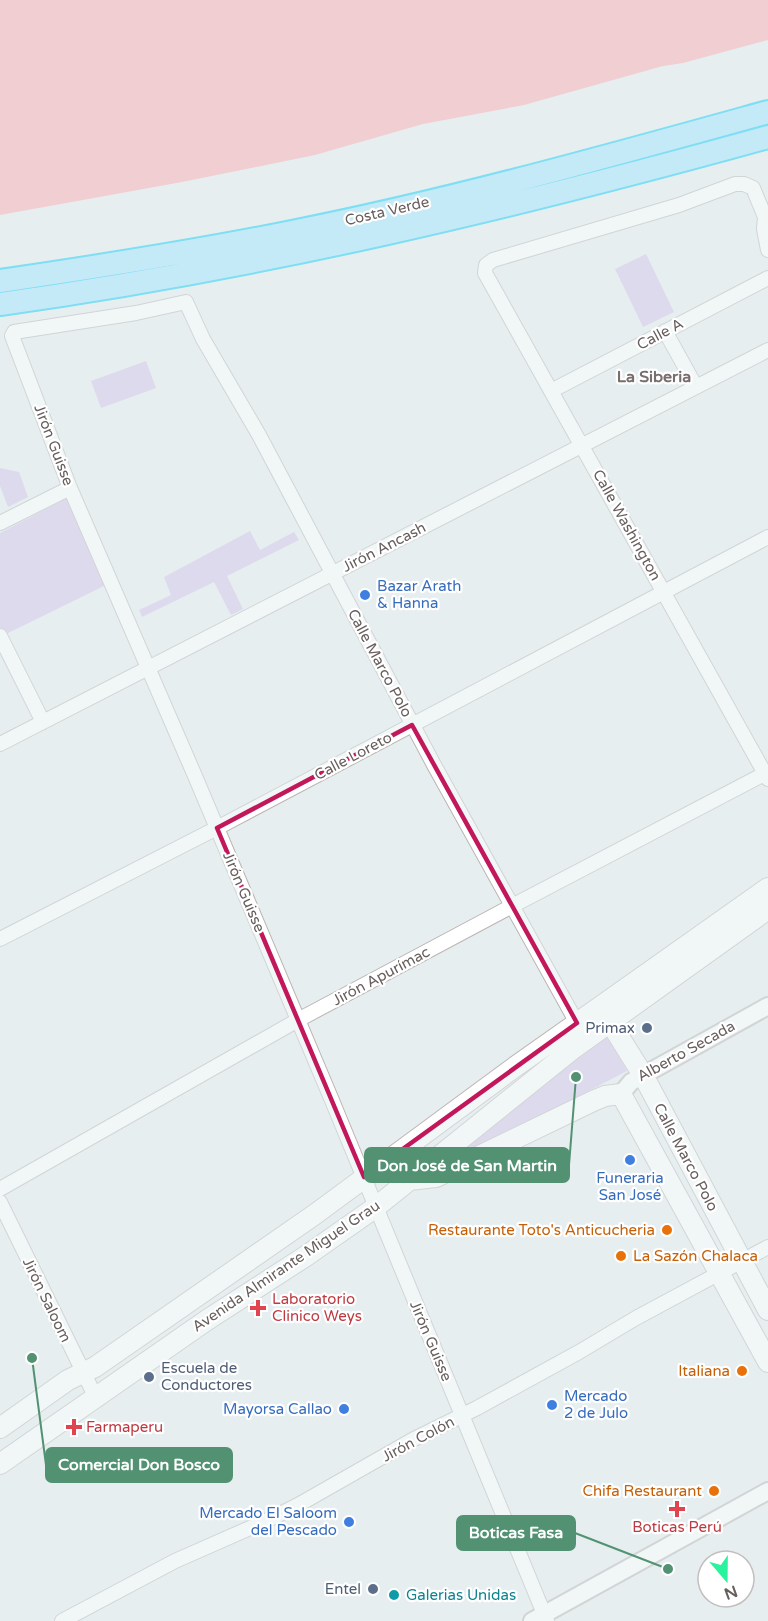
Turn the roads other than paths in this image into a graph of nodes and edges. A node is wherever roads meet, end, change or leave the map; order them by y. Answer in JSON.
{"nodes":[{"id":1,"x":768,"y":112,"type":"edge"},
{"id":2,"x":768,"y":137,"type":"edge"},
{"id":3,"x":767,"y":247,"type":"edge"},
{"id":4,"x":768,"y":278,"type":"edge"},
{"id":5,"x":0,"y":281,"type":"edge"},
{"id":6,"x":186,"y":302,"type":"joint"},
{"id":7,"x":0,"y":304,"type":"edge"},
{"id":8,"x":665,"y":331,"type":"junction"},
{"id":9,"x":768,"y":350,"type":"edge"},
{"id":10,"x":696,"y":387,"type":"junction"},
{"id":11,"x":551,"y":391,"type":"junction"},
{"id":12,"x":581,"y":445,"type":"junction"},
{"id":13,"x":70,"y":488,"type":"junction"},
{"id":14,"x":0,"y":523,"type":"edge"},
{"id":15,"x":768,"y":537,"type":"edge"},
{"id":16,"x":332,"y":573,"type":"junction"},
{"id":17,"x":664,"y":591,"type":"junction"},
{"id":18,"x":0,"y":636,"type":"edge"},
{"id":19,"x":148,"y":668,"type":"junction"},
{"id":20,"x":43,"y":722,"type":"junction"},
{"id":21,"x":412,"y":725,"type":"junction"},
{"id":22,"x":0,"y":744,"type":"edge"},
{"id":23,"x":767,"y":774,"type":"edge"},
{"id":24,"x":217,"y":828,"type":"junction"},
{"id":25,"x":768,"y":888,"type":"edge"},
{"id":26,"x":512,"y":906,"type":"junction"},
{"id":27,"x":768,"y":909,"type":"edge"},
{"id":28,"x":0,"y":939,"type":"edge"},
{"id":29,"x":768,"y":1006,"type":"edge"},
{"id":30,"x":605,"y":1013,"type":"junction"},
{"id":31,"x":298,"y":1020,"type":"junction"},
{"id":32,"x":577,"y":1023,"type":"junction"},
{"id":33,"x":643,"y":1075,"type":"junction"},
{"id":34,"x":621,"y":1094,"type":"junction"},
{"id":35,"x":364,"y":1177,"type":"junction"},
{"id":36,"x":409,"y":1180,"type":"junction"},
{"id":37,"x":0,"y":1189,"type":"edge"},
{"id":38,"x":0,"y":1202,"type":"edge"},
{"id":39,"x":376,"y":1206,"type":"junction"},
{"id":40,"x":768,"y":1247,"type":"edge"},
{"id":41,"x":741,"y":1262,"type":"junction"},
{"id":42,"x":718,"y":1274,"type":"junction"},
{"id":43,"x":768,"y":1310,"type":"edge"},
{"id":44,"x":768,"y":1362,"type":"edge"},
{"id":45,"x":82,"y":1374,"type":"junction"},
{"id":46,"x":96,"y":1398,"type":"junction"},
{"id":47,"x":463,"y":1415,"type":"junction"},
{"id":48,"x":0,"y":1428,"type":"edge"},
{"id":49,"x":0,"y":1464,"type":"edge"},
{"id":50,"x":768,"y":1491,"type":"edge"},
{"id":51,"x":541,"y":1619,"type":"edge"},
{"id":52,"x":62,"y":1621,"type":"edge"}],
"edges":[{"from":1,"to":5,"type":"highway","name":"Costa Verde"},
{"from":2,"to":7,"type":"highway","name":"Costa Verde"},
{"from":3,"to":11,"type":"street","name":"Calle Washington"},
{"from":4,"to":8,"type":"street","name":"Calle A"},
{"from":6,"to":13,"type":"street","name":"Jirón Guisse"},
{"from":6,"to":16,"type":"street","name":"Calle Marco Polo"},
{"from":8,"to":10,"type":"street"},
{"from":8,"to":11,"type":"street","name":"Calle A"},
{"from":9,"to":10,"type":"street","name":"Jirón Ancash"},
{"from":10,"to":12,"type":"street","name":"Jirón Ancash"},
{"from":11,"to":12,"type":"street","name":"Calle Washington"},
{"from":12,"to":16,"type":"street","name":"Jirón Ancash"},
{"from":12,"to":17,"type":"street","name":"Calle Washington"},
{"from":13,"to":14,"type":"street"},
{"from":13,"to":19,"type":"street","name":"Jirón Guisse"},
{"from":15,"to":17,"type":"street","name":"Calle Loreto"},
{"from":16,"to":19,"type":"street","name":"Jirón Ancash"},
{"from":16,"to":21,"type":"street","name":"Calle Marco Polo"},
{"from":17,"to":21,"type":"street","name":"Calle Loreto"},
{"from":17,"to":23,"type":"street","name":"Calle Washington"},
{"from":18,"to":20,"type":"street"},
{"from":19,"to":20,"type":"street","name":"Jirón Ancash"},
{"from":19,"to":24,"type":"street","name":"Jirón Guisse"},
{"from":20,"to":22,"type":"street","name":"Jirón Ancash"},
{"from":21,"to":24,"type":"street","name":"Calle Loreto"},
{"from":21,"to":26,"type":"street","name":"Calle Marco Polo"},
{"from":23,"to":26,"type":"street","name":"Jirón Apurímac"},
{"from":24,"to":28,"type":"street","name":"Calle Loreto"},
{"from":24,"to":31,"type":"street","name":"Jirón Guisse"},
{"from":25,"to":30,"type":"main road","name":"Avenida Almirante Miguel Grau"},
{"from":26,"to":31,"type":"street","name":"Jirón Apurímac"},
{"from":26,"to":32,"type":"street","name":"Calle Marco Polo"},
{"from":27,"to":30,"type":"main road","name":"Avenida Almirante Miguel Grau"},
{"from":29,"to":33,"type":"street","name":"Alberto Secada"},
{"from":30,"to":32,"type":"main road","name":"Avenida Almirante Miguel Grau"},
{"from":30,"to":33,"type":"main road","name":"Calle Marco Polo"},
{"from":30,"to":36,"type":"main road","name":"Avenida Almirante Miguel Grau"},
{"from":31,"to":35,"type":"street","name":"Jirón Guisse"},
{"from":31,"to":37,"type":"street","name":"Jirón Apurímac"},
{"from":32,"to":35,"type":"main road","name":"Avenida Almirante Miguel Grau"},
{"from":33,"to":34,"type":"street","name":"Alberto Secada"},
{"from":33,"to":41,"type":"main road","name":"Calle Marco Polo"},
{"from":34,"to":36,"type":"main road","name":"Alberto Secada"},
{"from":34,"to":42,"type":"main road","name":"Calle Marco Polo"},
{"from":35,"to":39,"type":"street","name":"Jirón Guisse"},
{"from":35,"to":45,"type":"main road","name":"Avenida Almirante Miguel Grau"},
{"from":36,"to":39,"type":"main road","name":"Avenida Almirante Miguel Grau"},
{"from":38,"to":45,"type":"street","name":"Jirón Saloom"},
{"from":39,"to":46,"type":"main road","name":"Avenida Almirante Miguel Grau"},
{"from":39,"to":47,"type":"street","name":"Jirón Guisse"},
{"from":40,"to":41,"type":"street","name":"Jirón Colón"},
{"from":41,"to":42,"type":"street","name":"Jirón Colón"},
{"from":41,"to":43,"type":"main road","name":"Calle Marco Polo"},
{"from":42,"to":44,"type":"main road","name":"Calle Marco Polo"},
{"from":42,"to":47,"type":"street","name":"Jirón Colón"},
{"from":45,"to":46,"type":"street","name":"Jirón Saloom"},
{"from":45,"to":48,"type":"main road","name":"Avenida Almirante Miguel Grau"},
{"from":46,"to":49,"type":"main road","name":"Avenida Almirante Miguel Grau"},
{"from":47,"to":51,"type":"street","name":"Jirón Guisse"},
{"from":47,"to":52,"type":"street","name":"Jirón Colón"},
{"from":50,"to":51,"type":"street"}]}
